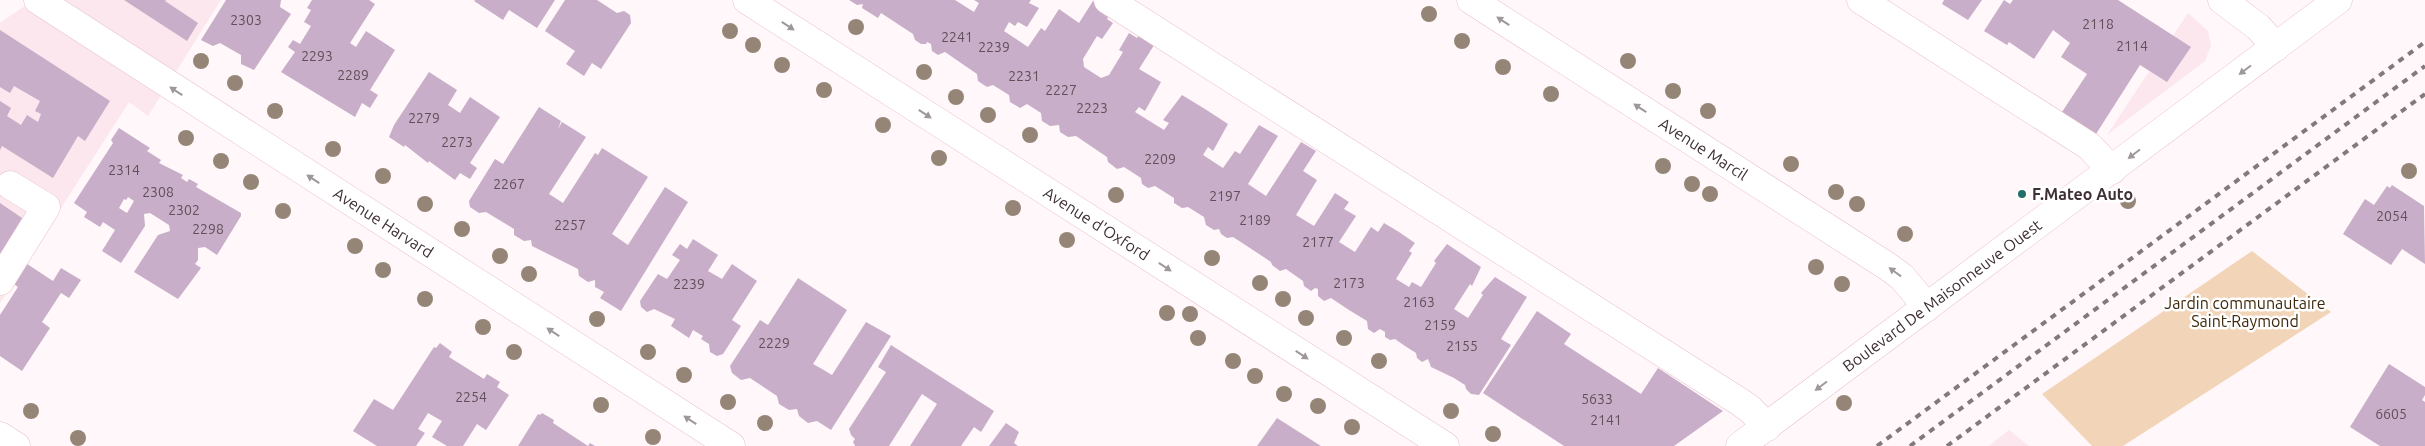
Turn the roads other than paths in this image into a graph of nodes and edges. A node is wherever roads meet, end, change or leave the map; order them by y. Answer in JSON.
{"nodes":[{"id":1,"x":38,"y":0,"type":"edge"},
{"id":2,"x":747,"y":0,"type":"edge"},
{"id":3,"x":1108,"y":0,"type":"edge"},
{"id":4,"x":1471,"y":0,"type":"edge"},
{"id":5,"x":1861,"y":0,"type":"edge"},
{"id":6,"x":2222,"y":0,"type":"edge"},
{"id":7,"x":2338,"y":0,"type":"edge"},
{"id":8,"x":2276,"y":47,"type":"junction"},
{"id":9,"x":2112,"y":170,"type":"junction"},
{"id":10,"x":10,"y":185,"type":"dead end"},
{"id":11,"x":0,"y":281,"type":"edge"},
{"id":12,"x":1928,"y":307,"type":"junction"},
{"id":13,"x":1766,"y":426,"type":"junction"},
{"id":14,"x":0,"y":436,"type":"edge"},
{"id":15,"x":16,"y":446,"type":"edge"},
{"id":16,"x":731,"y":446,"type":"edge"},
{"id":17,"x":1445,"y":446,"type":"edge"},
{"id":18,"x":1740,"y":446,"type":"edge"}],
"edges":[{"from":16,"to":1,"type":"street","name":"Avenue Harvard","one_way":true},
{"from":2,"to":17,"type":"street","name":"Avenue d'Oxford","one_way":true},
{"from":3,"to":13,"type":"street"},
{"from":12,"to":4,"type":"street","name":"Avenue Marcil","one_way":true},
{"from":5,"to":9,"type":"street"},
{"from":6,"to":8,"type":"street"},
{"from":7,"to":8,"type":"street","name":"Boulevard De Maisonneuve Ouest"},
{"from":8,"to":9,"type":"street","name":"Boulevard De Maisonneuve Ouest","one_way":true},
{"from":9,"to":12,"type":"street","name":"Boulevard De Maisonneuve Ouest"},
{"from":10,"to":11,"type":"street"},
{"from":12,"to":13,"type":"street","name":"Boulevard De Maisonneuve Ouest","one_way":true},
{"from":13,"to":18,"type":"street","name":"Boulevard De Maisonneuve Ouest"},
{"from":14,"to":15,"type":"street"}]}
